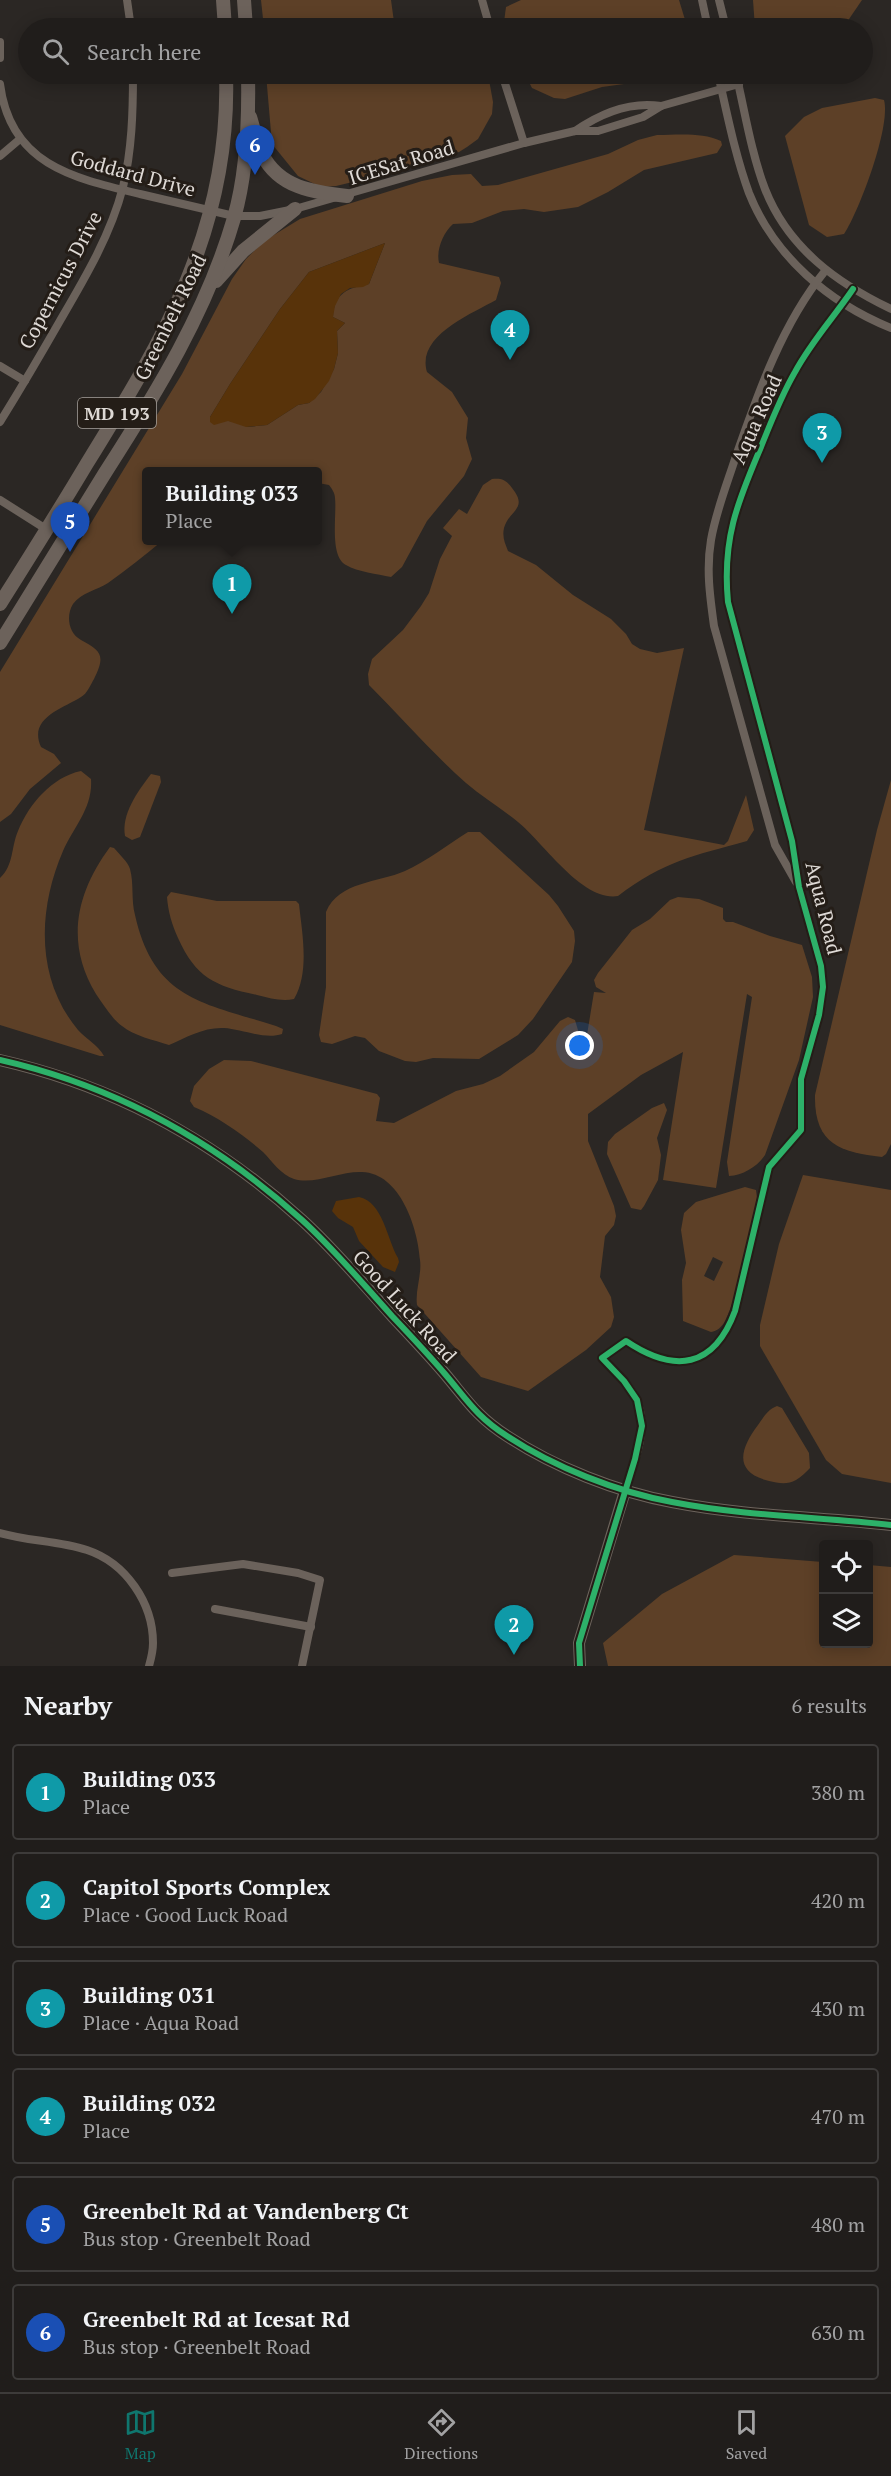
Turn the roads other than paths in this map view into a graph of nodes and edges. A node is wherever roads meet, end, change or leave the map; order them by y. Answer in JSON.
{"nodes":[{"id":1,"x":127,"y":0,"type":"edge"},
{"id":2,"x":223,"y":0,"type":"edge"},
{"id":3,"x":244,"y":0,"type":"edge"},
{"id":4,"x":482,"y":0,"type":"edge"},
{"id":5,"x":702,"y":0,"type":"edge"},
{"id":6,"x":719,"y":0,"type":"edge"},
{"id":7,"x":130,"y":18,"type":"edge"},
{"id":8,"x":224,"y":18,"type":"edge"},
{"id":9,"x":245,"y":18,"type":"edge"},
{"id":10,"x":487,"y":18,"type":"edge"},
{"id":11,"x":706,"y":18,"type":"edge"},
{"id":12,"x":724,"y":18,"type":"edge"},
{"id":13,"x":0,"y":42,"type":"edge"},
{"id":14,"x":0,"y":58,"type":"edge"},
{"id":15,"x":0,"y":84,"type":"edge"},
{"id":16,"x":133,"y":84,"type":"edge"},
{"id":17,"x":226,"y":84,"type":"edge"},
{"id":18,"x":248,"y":84,"type":"edge"},
{"id":19,"x":505,"y":84,"type":"edge"},
{"id":20,"x":721,"y":84,"type":"edge"},
{"id":21,"x":739,"y":84,"type":"joint"},
{"id":22,"x":722,"y":88,"type":"junction"},
{"id":23,"x":661,"y":106,"type":"junction"},
{"id":24,"x":248,"y":109,"type":"junction"},
{"id":25,"x":575,"y":131,"type":"junction"},
{"id":26,"x":20,"y":139,"type":"junction"},
{"id":27,"x":524,"y":142,"type":"junction"},
{"id":28,"x":0,"y":156,"type":"edge"},
{"id":29,"x":122,"y":190,"type":"junction"},
{"id":30,"x":347,"y":196,"type":"junction"},
{"id":31,"x":295,"y":209,"type":"junction"},
{"id":32,"x":211,"y":211,"type":"junction"},
{"id":33,"x":234,"y":216,"type":"junction"},
{"id":34,"x":825,"y":271,"type":"junction"},
{"id":35,"x":815,"y":284,"type":"junction"},
{"id":36,"x":209,"y":289,"type":"junction"},
{"id":37,"x":852,"y":289,"type":"junction"},
{"id":38,"x":843,"y":303,"type":"junction"},
{"id":39,"x":891,"y":309,"type":"edge"},
{"id":40,"x":891,"y":328,"type":"edge"},
{"id":41,"x":0,"y":366,"type":"edge"},
{"id":42,"x":25,"y":381,"type":"junction"},
{"id":43,"x":0,"y":422,"type":"edge"},
{"id":44,"x":0,"y":500,"type":"edge"},
{"id":45,"x":46,"y":529,"type":"junction"},
{"id":46,"x":0,"y":604,"type":"edge"},
{"id":47,"x":0,"y":644,"type":"edge"},
{"id":48,"x":800,"y":887,"type":"junction"},
{"id":49,"x":0,"y":1060,"type":"edge"},
{"id":50,"x":625,"y":1491,"type":"junction"},
{"id":51,"x":891,"y":1525,"type":"edge"},
{"id":52,"x":0,"y":1533,"type":"edge"},
{"id":53,"x":172,"y":1573,"type":"dead end"},
{"id":54,"x":215,"y":1609,"type":"dead end"},
{"id":55,"x":311,"y":1627,"type":"junction"},
{"id":56,"x":149,"y":1666,"type":"edge"},
{"id":57,"x":302,"y":1666,"type":"edge"},
{"id":58,"x":580,"y":1666,"type":"edge"}],
"edges":[{"from":1,"to":7,"type":"street"},
{"from":2,"to":8,"type":"main road"},
{"from":3,"to":9,"type":"main road"},
{"from":4,"to":10,"type":"street"},
{"from":5,"to":11,"type":"street"},
{"from":6,"to":12,"type":"street"},
{"from":13,"to":14,"type":"street"},
{"from":15,"to":26,"type":"street","name":"Goddard Drive"},
{"from":16,"to":29,"type":"street","name":"Copernicus Drive"},
{"from":17,"to":32,"type":"main road","name":"Greenbelt Road","number":"MD 193"},
{"from":18,"to":24,"type":"main road","name":"Greenbelt Road","number":"MD 193"},
{"from":19,"to":27,"type":"street"},
{"from":20,"to":22,"type":"street"},
{"from":21,"to":22,"type":"street","name":"ICESat Road"},
{"from":21,"to":34,"type":"street"},
{"from":22,"to":23,"type":"street","name":"ICESat Road"},
{"from":22,"to":35,"type":"street"},
{"from":23,"to":25,"type":"street","name":"ICESat Road"},
{"from":23,"to":25,"type":"street","name":"ICESat Road"},
{"from":24,"to":30,"type":"main road"},
{"from":24,"to":33,"type":"main road","name":"Greenbelt Road","number":"MD 193"},
{"from":25,"to":27,"type":"street","name":"ICESat Road"},
{"from":26,"to":28,"type":"street"},
{"from":26,"to":29,"type":"street","name":"Goddard Drive"},
{"from":27,"to":30,"type":"street","name":"ICESat Road"},
{"from":29,"to":32,"type":"street","name":"Goddard Drive"},
{"from":29,"to":42,"type":"street","name":"Copernicus Drive"},
{"from":30,"to":31,"type":"street","name":"ICESat Road"},
{"from":31,"to":33,"type":"street","name":"ICESat Road"},
{"from":31,"to":36,"type":"main road"},
{"from":32,"to":33,"type":"street","name":"Goddard Drive"},
{"from":32,"to":45,"type":"main road","name":"Greenbelt Road","number":"MD 193"},
{"from":33,"to":36,"type":"main road","name":"Greenbelt Road","number":"MD 193"},
{"from":34,"to":35,"type":"street","name":"Aqua Road"},
{"from":34,"to":37,"type":"street"},
{"from":35,"to":38,"type":"street"},
{"from":35,"to":48,"type":"street","name":"Aqua Road"},
{"from":36,"to":47,"type":"main road","name":"Greenbelt Road","number":"MD 193"},
{"from":37,"to":38,"type":"street","name":"Aqua Road"},
{"from":37,"to":39,"type":"street"},
{"from":38,"to":40,"type":"street"},
{"from":38,"to":48,"type":"street","name":"Aqua Road"},
{"from":41,"to":42,"type":"street"},
{"from":42,"to":43,"type":"street","name":"Copernicus Drive"},
{"from":44,"to":45,"type":"street"},
{"from":45,"to":46,"type":"main road","name":"Greenbelt Road","number":"MD 193"},
{"from":48,"to":50,"type":"street","name":"Aqua Road"},
{"from":49,"to":50,"type":"main road","name":"Good Luck Road"},
{"from":50,"to":51,"type":"main road","name":"Good Luck Road"},
{"from":50,"to":58,"type":"main road"},
{"from":52,"to":56,"type":"street"},
{"from":53,"to":55,"type":"street"},
{"from":54,"to":55,"type":"street"},
{"from":55,"to":57,"type":"street"}]}
